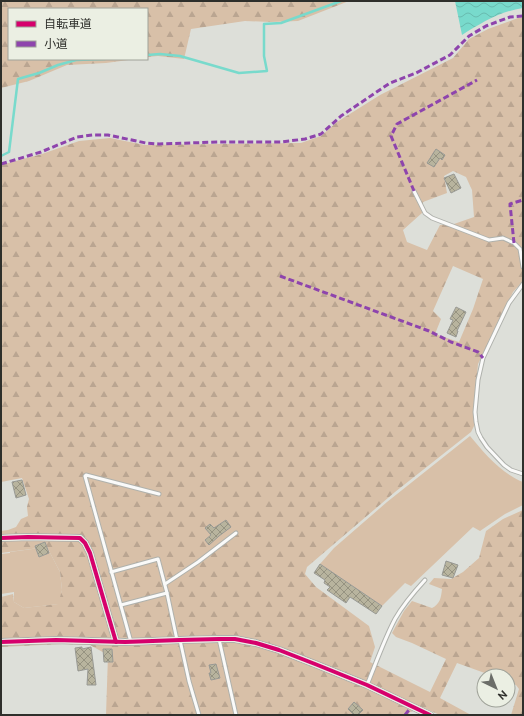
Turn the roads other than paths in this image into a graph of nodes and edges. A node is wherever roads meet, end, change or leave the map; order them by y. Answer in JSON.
{"nodes":[{"id":1,"x":414,"y":191,"type":"dead end"},
{"id":2,"x":523,"y":267,"type":"edge"},
{"id":3,"x":523,"y":284,"type":"edge"},
{"id":4,"x":523,"y":474,"type":"edge"},
{"id":5,"x":159,"y":494,"type":"dead end"},
{"id":6,"x":236,"y":533,"type":"dead end"},
{"id":7,"x":1,"y":538,"type":"edge"},
{"id":8,"x":112,"y":572,"type":"junction"},
{"id":9,"x":425,"y":580,"type":"dead end"},
{"id":10,"x":165,"y":584,"type":"junction"},
{"id":11,"x":167,"y":593,"type":"junction"},
{"id":12,"x":121,"y":604,"type":"junction"},
{"id":13,"x":219,"y":639,"type":"junction"},
{"id":14,"x":178,"y":640,"type":"junction"},
{"id":15,"x":1,"y":642,"type":"edge"},
{"id":16,"x":116,"y":642,"type":"junction"},
{"id":17,"x":131,"y":642,"type":"junction"},
{"id":18,"x":367,"y":685,"type":"junction"},
{"id":19,"x":199,"y":715,"type":"edge"},
{"id":20,"x":236,"y":715,"type":"edge"},
{"id":21,"x":430,"y":715,"type":"edge"}],
"edges":[{"from":1,"to":2,"type":"lane"},
{"from":3,"to":4,"type":"lane"},
{"from":5,"to":8,"type":"lane"},
{"from":6,"to":10,"type":"lane"},
{"from":7,"to":16,"type":"street"},
{"from":8,"to":10,"type":"lane"},
{"from":8,"to":12,"type":"lane"},
{"from":9,"to":18,"type":"lane"},
{"from":10,"to":11,"type":"lane"},
{"from":11,"to":12,"type":"lane"},
{"from":11,"to":14,"type":"lane"},
{"from":12,"to":17,"type":"lane"},
{"from":13,"to":14,"type":"street"},
{"from":13,"to":18,"type":"street"},
{"from":13,"to":20,"type":"lane"},
{"from":14,"to":17,"type":"street"},
{"from":14,"to":19,"type":"lane"},
{"from":15,"to":16,"type":"street"},
{"from":16,"to":17,"type":"street"},
{"from":18,"to":21,"type":"street"}]}
